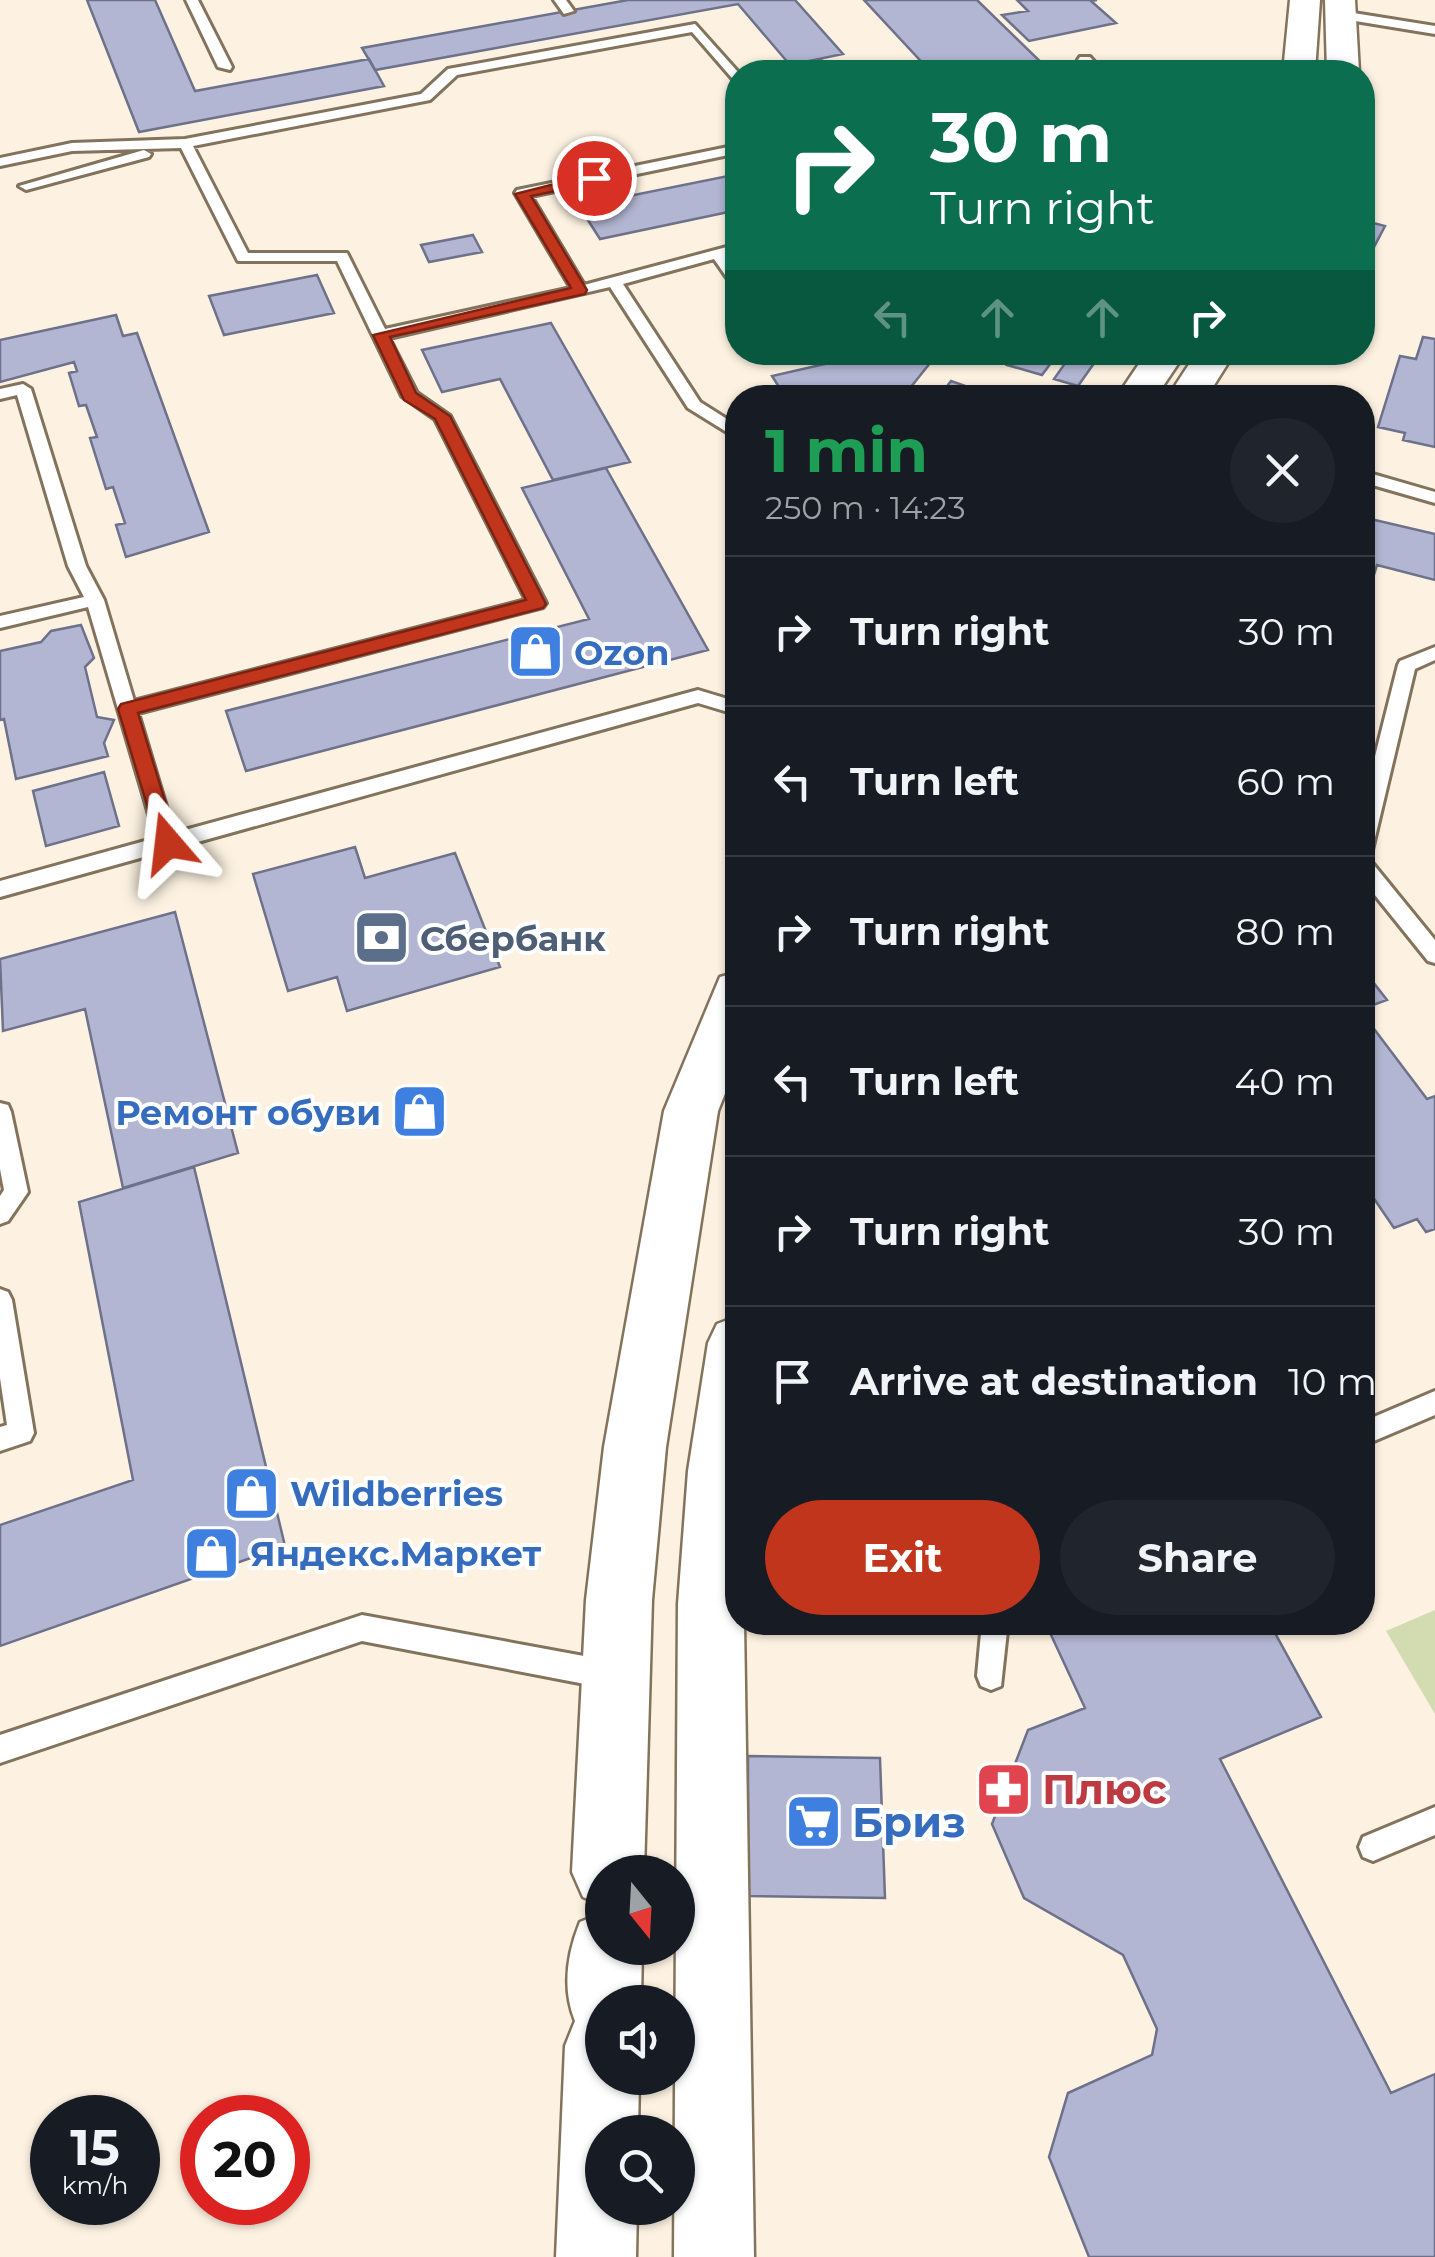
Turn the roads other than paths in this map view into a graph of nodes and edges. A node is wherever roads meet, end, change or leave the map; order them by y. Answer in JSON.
{"nodes":[{"id":1,"x":192,"y":0,"type":"edge"},
{"id":2,"x":1304,"y":0,"type":"edge"},
{"id":3,"x":1340,"y":8,"type":"edge"},
{"id":4,"x":1435,"y":30,"type":"edge"},
{"id":5,"x":584,"y":32,"type":"dead end"},
{"id":6,"x":594,"y":46,"type":"junction"},
{"id":7,"x":1300,"y":60,"type":"edge"},
{"id":8,"x":1342,"y":60,"type":"edge"},
{"id":9,"x":725,"y":65,"type":"edge"},
{"id":10,"x":225,"y":67,"type":"dead end"},
{"id":11,"x":185,"y":143,"type":"junction"},
{"id":12,"x":725,"y":152,"type":"edge"},
{"id":13,"x":0,"y":162,"type":"edge"},
{"id":14,"x":26,"y":186,"type":"dead end"},
{"id":15,"x":725,"y":251,"type":"edge"},
{"id":16,"x":717,"y":253,"type":"junction"},
{"id":17,"x":725,"y":265,"type":"edge"},
{"id":18,"x":614,"y":282,"type":"junction"},
{"id":19,"x":580,"y":290,"type":"junction"},
{"id":20,"x":667,"y":321,"type":"dead end"},
{"id":21,"x":643,"y":326,"type":"junction"},
{"id":22,"x":380,"y":335,"type":"junction"},
{"id":23,"x":0,"y":394,"type":"edge"},
{"id":24,"x":725,"y":425,"type":"edge"},
{"id":25,"x":1375,"y":480,"type":"edge"},
{"id":26,"x":1435,"y":498,"type":"edge"},
{"id":27,"x":95,"y":600,"type":"junction"},
{"id":28,"x":0,"y":622,"type":"edge"},
{"id":29,"x":1435,"y":653,"type":"edge"},
{"id":30,"x":725,"y":705,"type":"edge"},
{"id":31,"x":128,"y":709,"type":"junction"},
{"id":32,"x":1375,"y":796,"type":"edge"},
{"id":33,"x":168,"y":843,"type":"junction"},
{"id":34,"x":1375,"y":880,"type":"edge"},
{"id":35,"x":0,"y":889,"type":"edge"},
{"id":36,"x":1435,"y":955,"type":"edge"},
{"id":37,"x":725,"y":1025,"type":"edge"},
{"id":38,"x":0,"y":1112,"type":"edge"},
{"id":39,"x":0,"y":1214,"type":"edge"},
{"id":40,"x":0,"y":1300,"type":"edge"},
{"id":41,"x":1435,"y":1403,"type":"edge"},
{"id":42,"x":1375,"y":1428,"type":"edge"},
{"id":43,"x":0,"y":1439,"type":"edge"},
{"id":44,"x":725,"y":1494,"type":"edge"},
{"id":45,"x":994,"y":1635,"type":"edge"},
{"id":46,"x":614,"y":1676,"type":"junction"},
{"id":47,"x":991,"y":1676,"type":"dead end"},
{"id":48,"x":0,"y":1749,"type":"edge"},
{"id":49,"x":1435,"y":1821,"type":"edge"},
{"id":50,"x":1373,"y":1847,"type":"dead end"},
{"id":51,"x":609,"y":1855,"type":"edge"},
{"id":52,"x":601,"y":2095,"type":"edge"},
{"id":53,"x":596,"y":2257,"type":"edge"},
{"id":54,"x":714,"y":2257,"type":"edge"}],
"edges":[{"from":1,"to":10,"type":"lane"},
{"from":2,"to":7,"type":"street"},
{"from":3,"to":4,"type":"lane"},
{"from":3,"to":8,"type":"street"},
{"from":5,"to":6,"type":"lane"},
{"from":6,"to":9,"type":"lane"},
{"from":6,"to":11,"type":"lane"},
{"from":11,"to":13,"type":"lane"},
{"from":11,"to":14,"type":"lane"},
{"from":11,"to":22,"type":"lane"},
{"from":12,"to":19,"type":"lane"},
{"from":15,"to":16,"type":"lane"},
{"from":16,"to":17,"type":"lane"},
{"from":16,"to":18,"type":"lane"},
{"from":18,"to":19,"type":"lane"},
{"from":18,"to":21,"type":"lane"},
{"from":19,"to":22,"type":"lane"},
{"from":20,"to":21,"type":"lane"},
{"from":21,"to":24,"type":"lane"},
{"from":22,"to":31,"type":"lane"},
{"from":23,"to":27,"type":"lane"},
{"from":25,"to":26,"type":"lane"},
{"from":27,"to":28,"type":"lane"},
{"from":27,"to":31,"type":"lane"},
{"from":29,"to":32,"type":"lane"},
{"from":30,"to":33,"type":"lane"},
{"from":31,"to":33,"type":"lane"},
{"from":33,"to":35,"type":"lane"},
{"from":34,"to":36,"type":"lane"},
{"from":37,"to":46,"type":"street"},
{"from":38,"to":39,"type":"lane"},
{"from":40,"to":43,"type":"lane"},
{"from":41,"to":42,"type":"lane"},
{"from":44,"to":54,"type":"street"},
{"from":45,"to":47,"type":"lane"},
{"from":46,"to":48,"type":"lane"},
{"from":46,"to":51,"type":"street"},
{"from":49,"to":50,"type":"lane"},
{"from":52,"to":53,"type":"street"}]}
